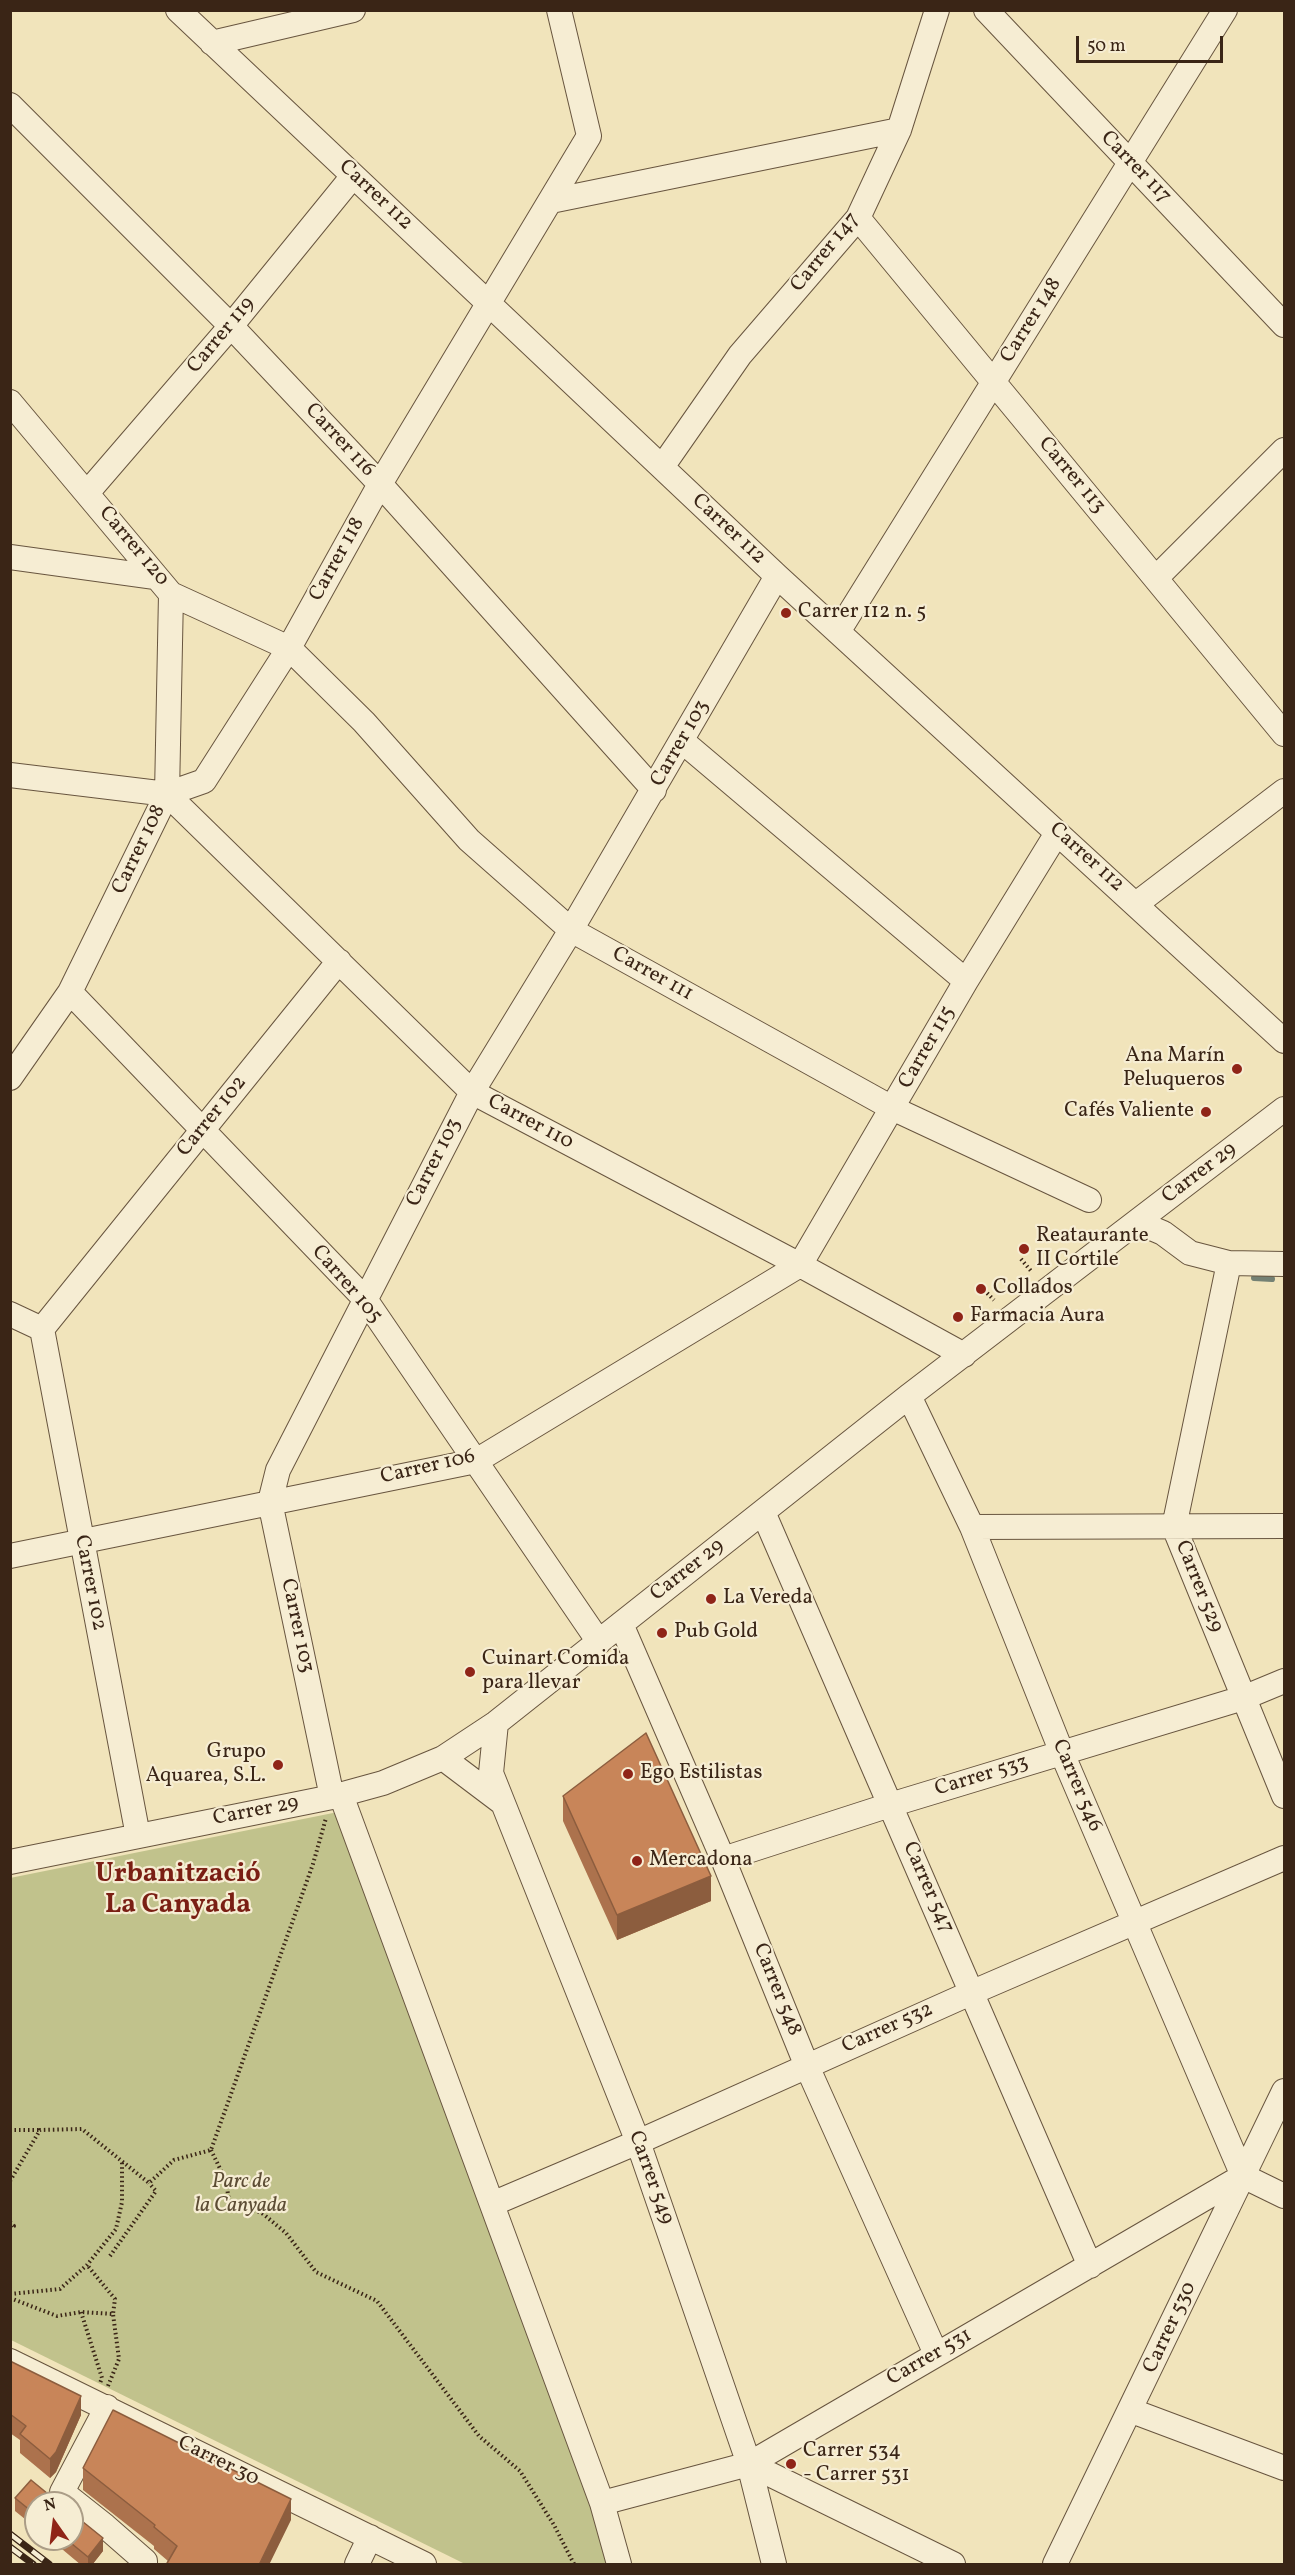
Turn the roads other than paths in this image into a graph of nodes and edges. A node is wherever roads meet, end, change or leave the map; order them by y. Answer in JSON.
{"nodes":[{"id":1,"x":178,"y":10,"type":"edge"},
{"id":2,"x":353,"y":10,"type":"edge"},
{"id":3,"x":559,"y":10,"type":"edge"},
{"id":4,"x":937,"y":10,"type":"edge"},
{"id":5,"x":986,"y":10,"type":"edge"},
{"id":6,"x":1225,"y":10,"type":"edge"},
{"id":7,"x":212,"y":43,"type":"junction"},
{"id":8,"x":10,"y":105,"type":"edge"},
{"id":9,"x":898,"y":130,"type":"junction"},
{"id":10,"x":1130,"y":163,"type":"junction"},
{"id":11,"x":353,"y":176,"type":"junction"},
{"id":12,"x":551,"y":201,"type":"junction"},
{"id":13,"x":858,"y":218,"type":"junction"},
{"id":14,"x":488,"y":303,"type":"junction"},
{"id":15,"x":1284,"y":325,"type":"edge"},
{"id":16,"x":231,"y":326,"type":"junction"},
{"id":17,"x":994,"y":382,"type":"junction"},
{"id":18,"x":10,"y":402,"type":"edge"},
{"id":19,"x":1284,"y":450,"type":"edge"},
{"id":20,"x":662,"y":467,"type":"junction"},
{"id":21,"x":380,"y":484,"type":"junction"},
{"id":22,"x":87,"y":493,"type":"junction"},
{"id":23,"x":10,"y":557,"type":"edge"},
{"id":24,"x":777,"y":576,"type":"junction"},
{"id":25,"x":1156,"y":578,"type":"junction"},
{"id":26,"x":163,"y":585,"type":"junction"},
{"id":27,"x":838,"y":632,"type":"junction"},
{"id":28,"x":289,"y":648,"type":"junction"},
{"id":29,"x":1284,"y":734,"type":"edge"},
{"id":30,"x":682,"y":741,"type":"junction"},
{"id":31,"x":10,"y":775,"type":"edge"},
{"id":32,"x":654,"y":790,"type":"junction"},
{"id":33,"x":1284,"y":790,"type":"edge"},
{"id":34,"x":167,"y":794,"type":"junction"},
{"id":35,"x":1057,"y":833,"type":"junction"},
{"id":36,"x":1136,"y":904,"type":"junction"},
{"id":37,"x":571,"y":930,"type":"junction"},
{"id":38,"x":339,"y":961,"type":"junction"},
{"id":39,"x":966,"y":981,"type":"junction"},
{"id":40,"x":70,"y":992,"type":"junction"},
{"id":41,"x":1284,"y":1041,"type":"edge"},
{"id":42,"x":10,"y":1078,"type":"edge"},
{"id":43,"x":472,"y":1092,"type":"junction"},
{"id":44,"x":894,"y":1109,"type":"junction"},
{"id":45,"x":1284,"y":1109,"type":"edge"},
{"id":46,"x":203,"y":1129,"type":"junction"},
{"id":47,"x":1089,"y":1200,"type":"dead end"},
{"id":48,"x":1137,"y":1222,"type":"junction"},
{"id":49,"x":1229,"y":1263,"type":"junction"},
{"id":50,"x":1284,"y":1264,"type":"edge"},
{"id":51,"x":800,"y":1265,"type":"junction"},
{"id":52,"x":365,"y":1299,"type":"junction"},
{"id":53,"x":10,"y":1314,"type":"edge"},
{"id":54,"x":42,"y":1329,"type":"junction"},
{"id":55,"x":964,"y":1355,"type":"junction"},
{"id":56,"x":909,"y":1396,"type":"junction"},
{"id":57,"x":476,"y":1461,"type":"junction"},
{"id":58,"x":270,"y":1502,"type":"junction"},
{"id":59,"x":763,"y":1512,"type":"junction"},
{"id":60,"x":1284,"y":1526,"type":"edge"},
{"id":61,"x":972,"y":1527,"type":"junction"},
{"id":62,"x":1174,"y":1527,"type":"junction"},
{"id":63,"x":81,"y":1542,"type":"junction"},
{"id":64,"x":10,"y":1556,"type":"edge"},
{"id":65,"x":621,"y":1624,"type":"junction"},
{"id":66,"x":599,"y":1642,"type":"junction"},
{"id":67,"x":1284,"y":1681,"type":"edge"},
{"id":68,"x":1243,"y":1698,"type":"junction"},
{"id":69,"x":496,"y":1723,"type":"junction"},
{"id":70,"x":1062,"y":1753,"type":"junction"},
{"id":71,"x":443,"y":1758,"type":"junction"},
{"id":72,"x":336,"y":1796,"type":"junction"},
{"id":73,"x":1284,"y":1796,"type":"edge"},
{"id":74,"x":500,"y":1801,"type":"junction"},
{"id":75,"x":890,"y":1805,"type":"junction"},
{"id":76,"x":138,"y":1836,"type":"junction"},
{"id":77,"x":1284,"y":1858,"type":"edge"},
{"id":78,"x":723,"y":1859,"type":"junction"},
{"id":79,"x":10,"y":1862,"type":"edge"},
{"id":80,"x":1135,"y":1921,"type":"junction"},
{"id":81,"x":973,"y":1992,"type":"junction"},
{"id":82,"x":806,"y":2064,"type":"junction"},
{"id":83,"x":1284,"y":2091,"type":"edge"},
{"id":84,"x":638,"y":2142,"type":"junction"},
{"id":85,"x":1243,"y":2176,"type":"junction"},
{"id":86,"x":1284,"y":2196,"type":"edge"},
{"id":87,"x":492,"y":2204,"type":"junction"},
{"id":88,"x":1090,"y":2266,"type":"junction"},
{"id":89,"x":936,"y":2354,"type":"junction"},
{"id":90,"x":10,"y":2361,"type":"edge"},
{"id":91,"x":103,"y":2396,"type":"junction"},
{"id":92,"x":1132,"y":2411,"type":"junction"},
{"id":93,"x":749,"y":2464,"type":"junction"},
{"id":94,"x":1284,"y":2469,"type":"edge"},
{"id":95,"x":602,"y":2503,"type":"junction"},
{"id":96,"x":370,"y":2537,"type":"junction"},
{"id":97,"x":145,"y":2565,"type":"edge"},
{"id":98,"x":357,"y":2565,"type":"edge"},
{"id":99,"x":424,"y":2565,"type":"edge"},
{"id":100,"x":619,"y":2565,"type":"edge"},
{"id":101,"x":774,"y":2565,"type":"edge"},
{"id":102,"x":953,"y":2565,"type":"edge"},
{"id":103,"x":1055,"y":2565,"type":"edge"}],
"edges":[{"from":1,"to":7,"type":"street","name":"Carrer 112"},
{"from":2,"to":7,"type":"street"},
{"from":3,"to":12,"type":"street","name":"Carrer 118"},
{"from":4,"to":9,"type":"street","name":"Carrer 147"},
{"from":5,"to":10,"type":"street","name":"Carrer 117"},
{"from":6,"to":10,"type":"street","name":"Carrer 148"},
{"from":7,"to":11,"type":"street","name":"Carrer 112"},
{"from":8,"to":16,"type":"street","name":"Carrer 116"},
{"from":9,"to":12,"type":"street"},
{"from":9,"to":13,"type":"street","name":"Carrer 147"},
{"from":10,"to":15,"type":"street","name":"Carrer 117"},
{"from":10,"to":17,"type":"street","name":"Carrer 148"},
{"from":11,"to":14,"type":"street","name":"Carrer 112"},
{"from":11,"to":16,"type":"street","name":"Carrer 119"},
{"from":12,"to":14,"type":"street","name":"Carrer 118"},
{"from":13,"to":17,"type":"street","name":"Carrer 113"},
{"from":13,"to":20,"type":"street","name":"Carrer 147"},
{"from":14,"to":20,"type":"street","name":"Carrer 112"},
{"from":14,"to":21,"type":"street","name":"Carrer 118"},
{"from":16,"to":21,"type":"street","name":"Carrer 116"},
{"from":16,"to":22,"type":"street","name":"Carrer 119"},
{"from":17,"to":25,"type":"street","name":"Carrer 113"},
{"from":17,"to":27,"type":"street","name":"Carrer 148"},
{"from":18,"to":22,"type":"street","name":"Carrer 120"},
{"from":19,"to":25,"type":"street"},
{"from":20,"to":24,"type":"street","name":"Carrer 112"},
{"from":21,"to":28,"type":"street","name":"Carrer 118"},
{"from":21,"to":32,"type":"street","name":"Carrer 116"},
{"from":22,"to":26,"type":"street","name":"Carrer 120"},
{"from":23,"to":26,"type":"street"},
{"from":24,"to":27,"type":"street","name":"Carrer 112"},
{"from":24,"to":30,"type":"street","name":"Carrer 103"},
{"from":25,"to":29,"type":"street","name":"Carrer 113"},
{"from":26,"to":28,"type":"street","name":"Carrer 120"},
{"from":26,"to":34,"type":"street","name":"Carrer 108"},
{"from":27,"to":35,"type":"street","name":"Carrer 112"},
{"from":28,"to":34,"type":"street","name":"Carrer 118"},
{"from":28,"to":37,"type":"street","name":"Carrer 111"},
{"from":30,"to":32,"type":"street","name":"Carrer 103"},
{"from":30,"to":39,"type":"street"},
{"from":31,"to":34,"type":"street"},
{"from":32,"to":37,"type":"street","name":"Carrer 103"},
{"from":33,"to":36,"type":"street"},
{"from":34,"to":38,"type":"street","name":"Carrer 110"},
{"from":34,"to":40,"type":"street","name":"Carrer 108"},
{"from":35,"to":36,"type":"street","name":"Carrer 112"},
{"from":35,"to":39,"type":"street","name":"Carrer 115"},
{"from":36,"to":41,"type":"street","name":"Carrer 112"},
{"from":37,"to":43,"type":"street","name":"Carrer 103"},
{"from":37,"to":44,"type":"street","name":"Carrer 111"},
{"from":38,"to":43,"type":"street","name":"Carrer 110"},
{"from":38,"to":46,"type":"street","name":"Carrer 102"},
{"from":39,"to":44,"type":"street","name":"Carrer 115"},
{"from":40,"to":42,"type":"street","name":"Carrer 108"},
{"from":40,"to":46,"type":"street","name":"Carrer 105"},
{"from":43,"to":51,"type":"street","name":"Carrer 110"},
{"from":43,"to":52,"type":"street","name":"Carrer 103"},
{"from":44,"to":47,"type":"street","name":"Carrer 111"},
{"from":44,"to":51,"type":"street","name":"Carrer 115"},
{"from":45,"to":48,"type":"street","name":"Carrer 29"},
{"from":46,"to":52,"type":"street","name":"Carrer 105"},
{"from":46,"to":54,"type":"street","name":"Carrer 102"},
{"from":48,"to":49,"type":"street"},
{"from":48,"to":55,"type":"street","name":"Carrer 29"},
{"from":49,"to":50,"type":"street"},
{"from":49,"to":62,"type":"street","name":"Carrer 529"},
{"from":51,"to":55,"type":"street","name":"Carrer 110"},
{"from":51,"to":57,"type":"street","name":"Carrer 106"},
{"from":52,"to":57,"type":"street","name":"Carrer 105"},
{"from":52,"to":58,"type":"street","name":"Carrer 103"},
{"from":53,"to":54,"type":"street"},
{"from":54,"to":63,"type":"street","name":"Carrer 102"},
{"from":55,"to":56,"type":"street","name":"Carrer 29"},
{"from":56,"to":59,"type":"street","name":"Carrer 29"},
{"from":56,"to":61,"type":"street","name":"Carrer 546"},
{"from":57,"to":58,"type":"street","name":"Carrer 106"},
{"from":57,"to":66,"type":"street","name":"Carrer 105"},
{"from":58,"to":63,"type":"street","name":"Carrer 106"},
{"from":58,"to":72,"type":"street","name":"Carrer 103"},
{"from":59,"to":65,"type":"street","name":"Carrer 29"},
{"from":59,"to":75,"type":"street","name":"Carrer 547"},
{"from":60,"to":62,"type":"street"},
{"from":61,"to":62,"type":"street"},
{"from":61,"to":70,"type":"street","name":"Carrer 546"},
{"from":62,"to":68,"type":"street","name":"Carrer 529"},
{"from":63,"to":64,"type":"street","name":"Carrer 106"},
{"from":63,"to":76,"type":"street","name":"Carrer 102"},
{"from":65,"to":66,"type":"street","name":"Carrer 29"},
{"from":65,"to":78,"type":"street","name":"Carrer 548"},
{"from":66,"to":69,"type":"street","name":"Carrer 29"},
{"from":67,"to":68,"type":"street","name":"Carrer 533"},
{"from":68,"to":70,"type":"street","name":"Carrer 533"},
{"from":68,"to":73,"type":"street","name":"Carrer 529"},
{"from":69,"to":71,"type":"street","name":"Carrer 29"},
{"from":69,"to":74,"type":"street","name":"Carrer 549"},
{"from":70,"to":75,"type":"street","name":"Carrer 533"},
{"from":70,"to":80,"type":"street","name":"Carrer 546"},
{"from":71,"to":72,"type":"street","name":"Carrer 29"},
{"from":71,"to":74,"type":"street"},
{"from":72,"to":76,"type":"street","name":"Carrer 29"},
{"from":72,"to":87,"type":"street","name":"Carrer 103"},
{"from":74,"to":84,"type":"street","name":"Carrer 549"},
{"from":75,"to":78,"type":"street","name":"Carrer 533"},
{"from":75,"to":81,"type":"street","name":"Carrer 547"},
{"from":76,"to":79,"type":"street","name":"Carrer 29"},
{"from":77,"to":80,"type":"street","name":"Carrer 532"},
{"from":78,"to":82,"type":"street","name":"Carrer 548"},
{"from":80,"to":81,"type":"street","name":"Carrer 532"},
{"from":80,"to":85,"type":"street","name":"Carrer 546"},
{"from":81,"to":82,"type":"street","name":"Carrer 532"},
{"from":81,"to":88,"type":"street","name":"Carrer 547"},
{"from":82,"to":84,"type":"street","name":"Carrer 532"},
{"from":82,"to":89,"type":"street","name":"Carrer 548"},
{"from":83,"to":85,"type":"street","name":"Carrer 530"},
{"from":84,"to":87,"type":"street","name":"Carrer 532"},
{"from":84,"to":93,"type":"street","name":"Carrer 549"},
{"from":85,"to":86,"type":"street"},
{"from":85,"to":88,"type":"street","name":"Carrer 531"},
{"from":85,"to":92,"type":"street","name":"Carrer 530"},
{"from":87,"to":95,"type":"street","name":"Carrer 103"},
{"from":88,"to":89,"type":"street","name":"Carrer 531"},
{"from":89,"to":93,"type":"street","name":"Carrer 531"},
{"from":90,"to":91,"type":"street","name":"Carrer 30"},
{"from":91,"to":96,"type":"street","name":"Carrer 30"},
{"from":91,"to":97,"type":"street"},
{"from":92,"to":94,"type":"street"},
{"from":92,"to":103,"type":"street","name":"Carrer 530"},
{"from":93,"to":95,"type":"street","name":"Carrer 531"},
{"from":93,"to":101,"type":"street","name":"Carrer 549"},
{"from":93,"to":102,"type":"street"},
{"from":95,"to":100,"type":"street","name":"Carrer 103"},
{"from":96,"to":98,"type":"street"},
{"from":96,"to":99,"type":"street","name":"Carrer 30"}]}
